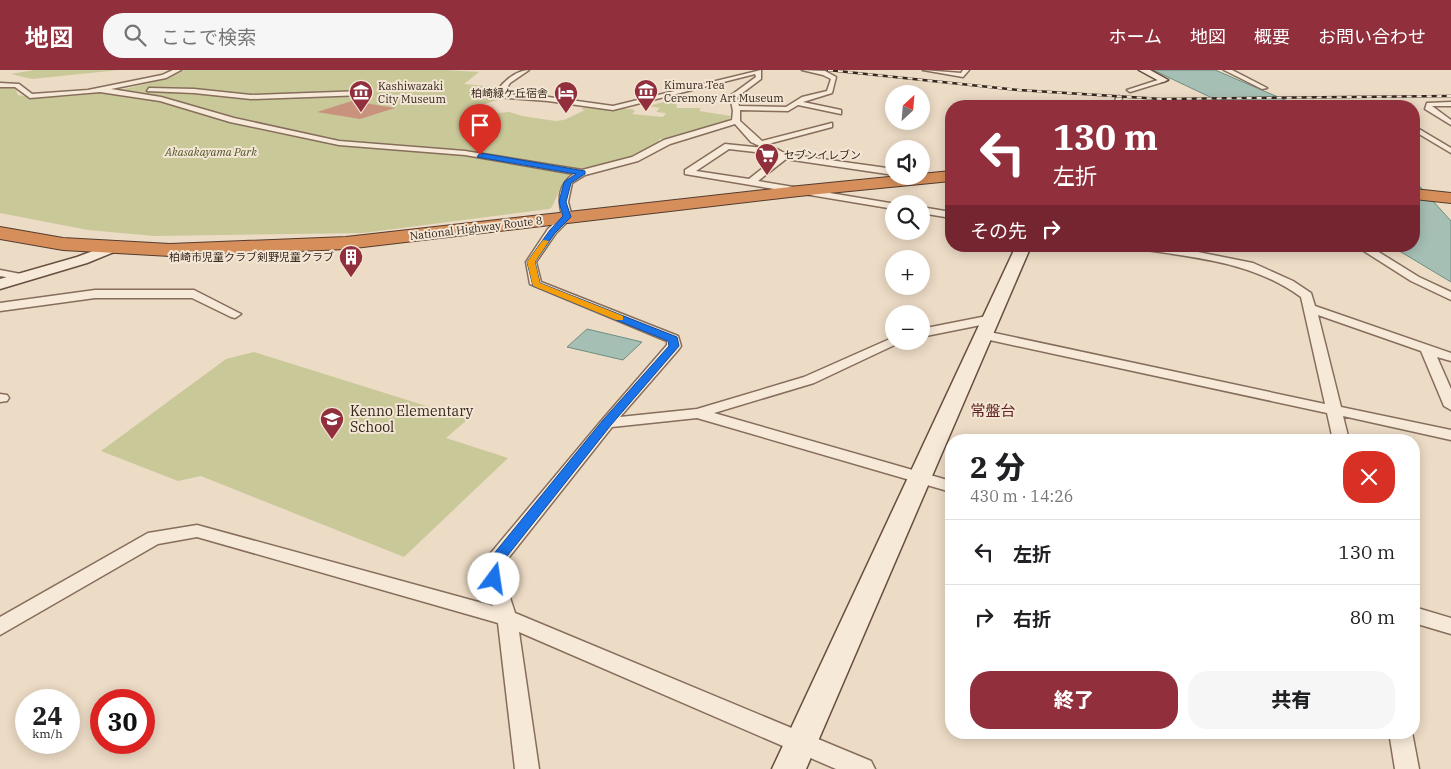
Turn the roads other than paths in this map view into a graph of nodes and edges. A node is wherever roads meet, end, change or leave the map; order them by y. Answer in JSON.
{"nodes":[{"id":1,"x":178,"y":70,"type":"edge"},
{"id":2,"x":526,"y":70,"type":"edge"},
{"id":3,"x":748,"y":70,"type":"edge"},
{"id":4,"x":758,"y":70,"type":"edge"},
{"id":5,"x":805,"y":70,"type":"edge"},
{"id":6,"x":926,"y":70,"type":"edge"},
{"id":7,"x":966,"y":70,"type":"edge"},
{"id":8,"x":1143,"y":70,"type":"edge"},
{"id":9,"x":1228,"y":70,"type":"edge"},
{"id":10,"x":1164,"y":80,"type":"joint"},
{"id":11,"x":0,"y":85,"type":"edge"},
{"id":12,"x":1264,"y":88,"type":"dead end"},
{"id":13,"x":102,"y":90,"type":"junction"},
{"id":14,"x":1130,"y":90,"type":"dead end"},
{"id":15,"x":364,"y":93,"type":"dead end"},
{"id":16,"x":799,"y":103,"type":"junction"},
{"id":17,"x":1451,"y":104,"type":"edge"},
{"id":18,"x":736,"y":108,"type":"junction"},
{"id":19,"x":838,"y":112,"type":"dead end"},
{"id":20,"x":736,"y":120,"type":"junction"},
{"id":21,"x":1451,"y":123,"type":"edge"},
{"id":22,"x":829,"y":125,"type":"dead end"},
{"id":23,"x":1420,"y":127,"type":"edge"},
{"id":24,"x":1432,"y":128,"type":"dead end"},
{"id":25,"x":1442,"y":128,"type":"dead end"},
{"id":26,"x":1451,"y":128,"type":"edge"},
{"id":27,"x":1420,"y":131,"type":"edge"},
{"id":28,"x":759,"y":144,"type":"junction"},
{"id":29,"x":1451,"y":151,"type":"edge"},
{"id":30,"x":772,"y":152,"type":"junction"},
{"id":31,"x":784,"y":156,"type":"junction"},
{"id":32,"x":885,"y":171,"type":"edge"},
{"id":33,"x":582,"y":173,"type":"junction"},
{"id":34,"x":945,"y":176,"type":"edge"},
{"id":35,"x":930,"y":177,"type":"edge"},
{"id":36,"x":885,"y":180,"type":"edge"},
{"id":37,"x":751,"y":182,"type":"junction"},
{"id":38,"x":799,"y":190,"type":"junction"},
{"id":39,"x":1420,"y":195,"type":"edge"},
{"id":40,"x":1451,"y":198,"type":"edge"},
{"id":41,"x":885,"y":204,"type":"edge"},
{"id":42,"x":930,"y":212,"type":"edge"},
{"id":43,"x":945,"y":214,"type":"edge"},
{"id":44,"x":567,"y":217,"type":"junction"},
{"id":45,"x":0,"y":233,"type":"edge"},
{"id":46,"x":114,"y":247,"type":"junction"},
{"id":47,"x":1021,"y":252,"type":"edge"},
{"id":48,"x":1172,"y":252,"type":"edge"},
{"id":49,"x":1371,"y":252,"type":"edge"},
{"id":50,"x":0,"y":273,"type":"edge"},
{"id":51,"x":22,"y":277,"type":"junction"},
{"id":52,"x":0,"y":284,"type":"edge"},
{"id":53,"x":1451,"y":296,"type":"edge"},
{"id":54,"x":0,"y":308,"type":"edge"},
{"id":55,"x":1309,"y":308,"type":"junction"},
{"id":56,"x":235,"y":314,"type":"dead end"},
{"id":57,"x":988,"y":327,"type":"junction"},
{"id":58,"x":930,"y":331,"type":"edge"},
{"id":59,"x":885,"y":346,"type":"edge"},
{"id":60,"x":1427,"y":349,"type":"junction"},
{"id":61,"x":1451,"y":357,"type":"edge"},
{"id":62,"x":1451,"y":406,"type":"edge"},
{"id":63,"x":1336,"y":410,"type":"junction"},
{"id":64,"x":698,"y":414,"type":"junction"},
{"id":65,"x":607,"y":423,"type":"junction"},
{"id":66,"x":1341,"y":434,"type":"edge"},
{"id":67,"x":1451,"y":435,"type":"edge"},
{"id":68,"x":920,"y":478,"type":"junction"},
{"id":69,"x":945,"y":485,"type":"edge"},
{"id":70,"x":1420,"y":617,"type":"edge"},
{"id":71,"x":507,"y":618,"type":"junction"},
{"id":72,"x":1451,"y":626,"type":"edge"},
{"id":73,"x":0,"y":627,"type":"edge"},
{"id":74,"x":1401,"y":739,"type":"edge"},
{"id":75,"x":801,"y":743,"type":"junction"},
{"id":76,"x":527,"y":769,"type":"edge"},
{"id":77,"x":789,"y":769,"type":"edge"},
{"id":78,"x":863,"y":769,"type":"edge"},
{"id":79,"x":1407,"y":769,"type":"edge"}],
"edges":[{"from":1,"to":13,"type":"street"},
{"from":2,"to":4,"type":"street"},
{"from":3,"to":4,"type":"street"},
{"from":4,"to":18,"type":"street"},
{"from":5,"to":16,"type":"street"},
{"from":6,"to":7,"type":"street"},
{"from":8,"to":10,"type":"street"},
{"from":9,"to":12,"type":"street"},
{"from":10,"to":14,"type":"street"},
{"from":11,"to":13,"type":"street"},
{"from":13,"to":15,"type":"street"},
{"from":13,"to":33,"type":"street"},
{"from":16,"to":18,"type":"street"},
{"from":16,"to":19,"type":"street"},
{"from":17,"to":21,"type":"street"},
{"from":18,"to":20,"type":"street"},
{"from":20,"to":28,"type":"street"},
{"from":20,"to":33,"type":"street"},
{"from":22,"to":28,"type":"street"},
{"from":23,"to":24,"type":"street"},
{"from":25,"to":26,"type":"street"},
{"from":27,"to":29,"type":"street"},
{"from":28,"to":30,"type":"street"},
{"from":30,"to":31,"type":"street"},
{"from":30,"to":37,"type":"street"},
{"from":31,"to":32,"type":"street"},
{"from":31,"to":37,"type":"street"},
{"from":33,"to":44,"type":"street"},
{"from":34,"to":35,"type":"highway","name":"National Highway Route 8"},
{"from":36,"to":38,"type":"highway","name":"National Highway Route 8"},
{"from":37,"to":38,"type":"street"},
{"from":38,"to":41,"type":"street"},
{"from":38,"to":44,"type":"highway","name":"National Highway Route 8"},
{"from":39,"to":40,"type":"highway"},
{"from":42,"to":43,"type":"street"},
{"from":44,"to":46,"type":"highway","name":"National Highway Route 8"},
{"from":44,"to":65,"type":"street"},
{"from":45,"to":46,"type":"highway","name":"National Highway Route 8"},
{"from":46,"to":51,"type":"street"},
{"from":47,"to":57,"type":"street"},
{"from":48,"to":55,"type":"street"},
{"from":49,"to":53,"type":"street"},
{"from":50,"to":51,"type":"street"},
{"from":51,"to":52,"type":"street"},
{"from":54,"to":56,"type":"street"},
{"from":55,"to":60,"type":"street"},
{"from":55,"to":63,"type":"street"},
{"from":57,"to":58,"type":"street"},
{"from":57,"to":63,"type":"street"},
{"from":57,"to":68,"type":"street"},
{"from":59,"to":64,"type":"street"},
{"from":60,"to":61,"type":"street"},
{"from":60,"to":62,"type":"street"},
{"from":63,"to":66,"type":"street"},
{"from":63,"to":67,"type":"street"},
{"from":64,"to":65,"type":"street"},
{"from":64,"to":68,"type":"street"},
{"from":65,"to":71,"type":"street"},
{"from":68,"to":69,"type":"street"},
{"from":68,"to":75,"type":"street"},
{"from":70,"to":72,"type":"street"},
{"from":71,"to":73,"type":"street"},
{"from":71,"to":75,"type":"street"},
{"from":71,"to":76,"type":"street"},
{"from":74,"to":79,"type":"street"},
{"from":75,"to":77,"type":"street"},
{"from":75,"to":78,"type":"street"}]}
